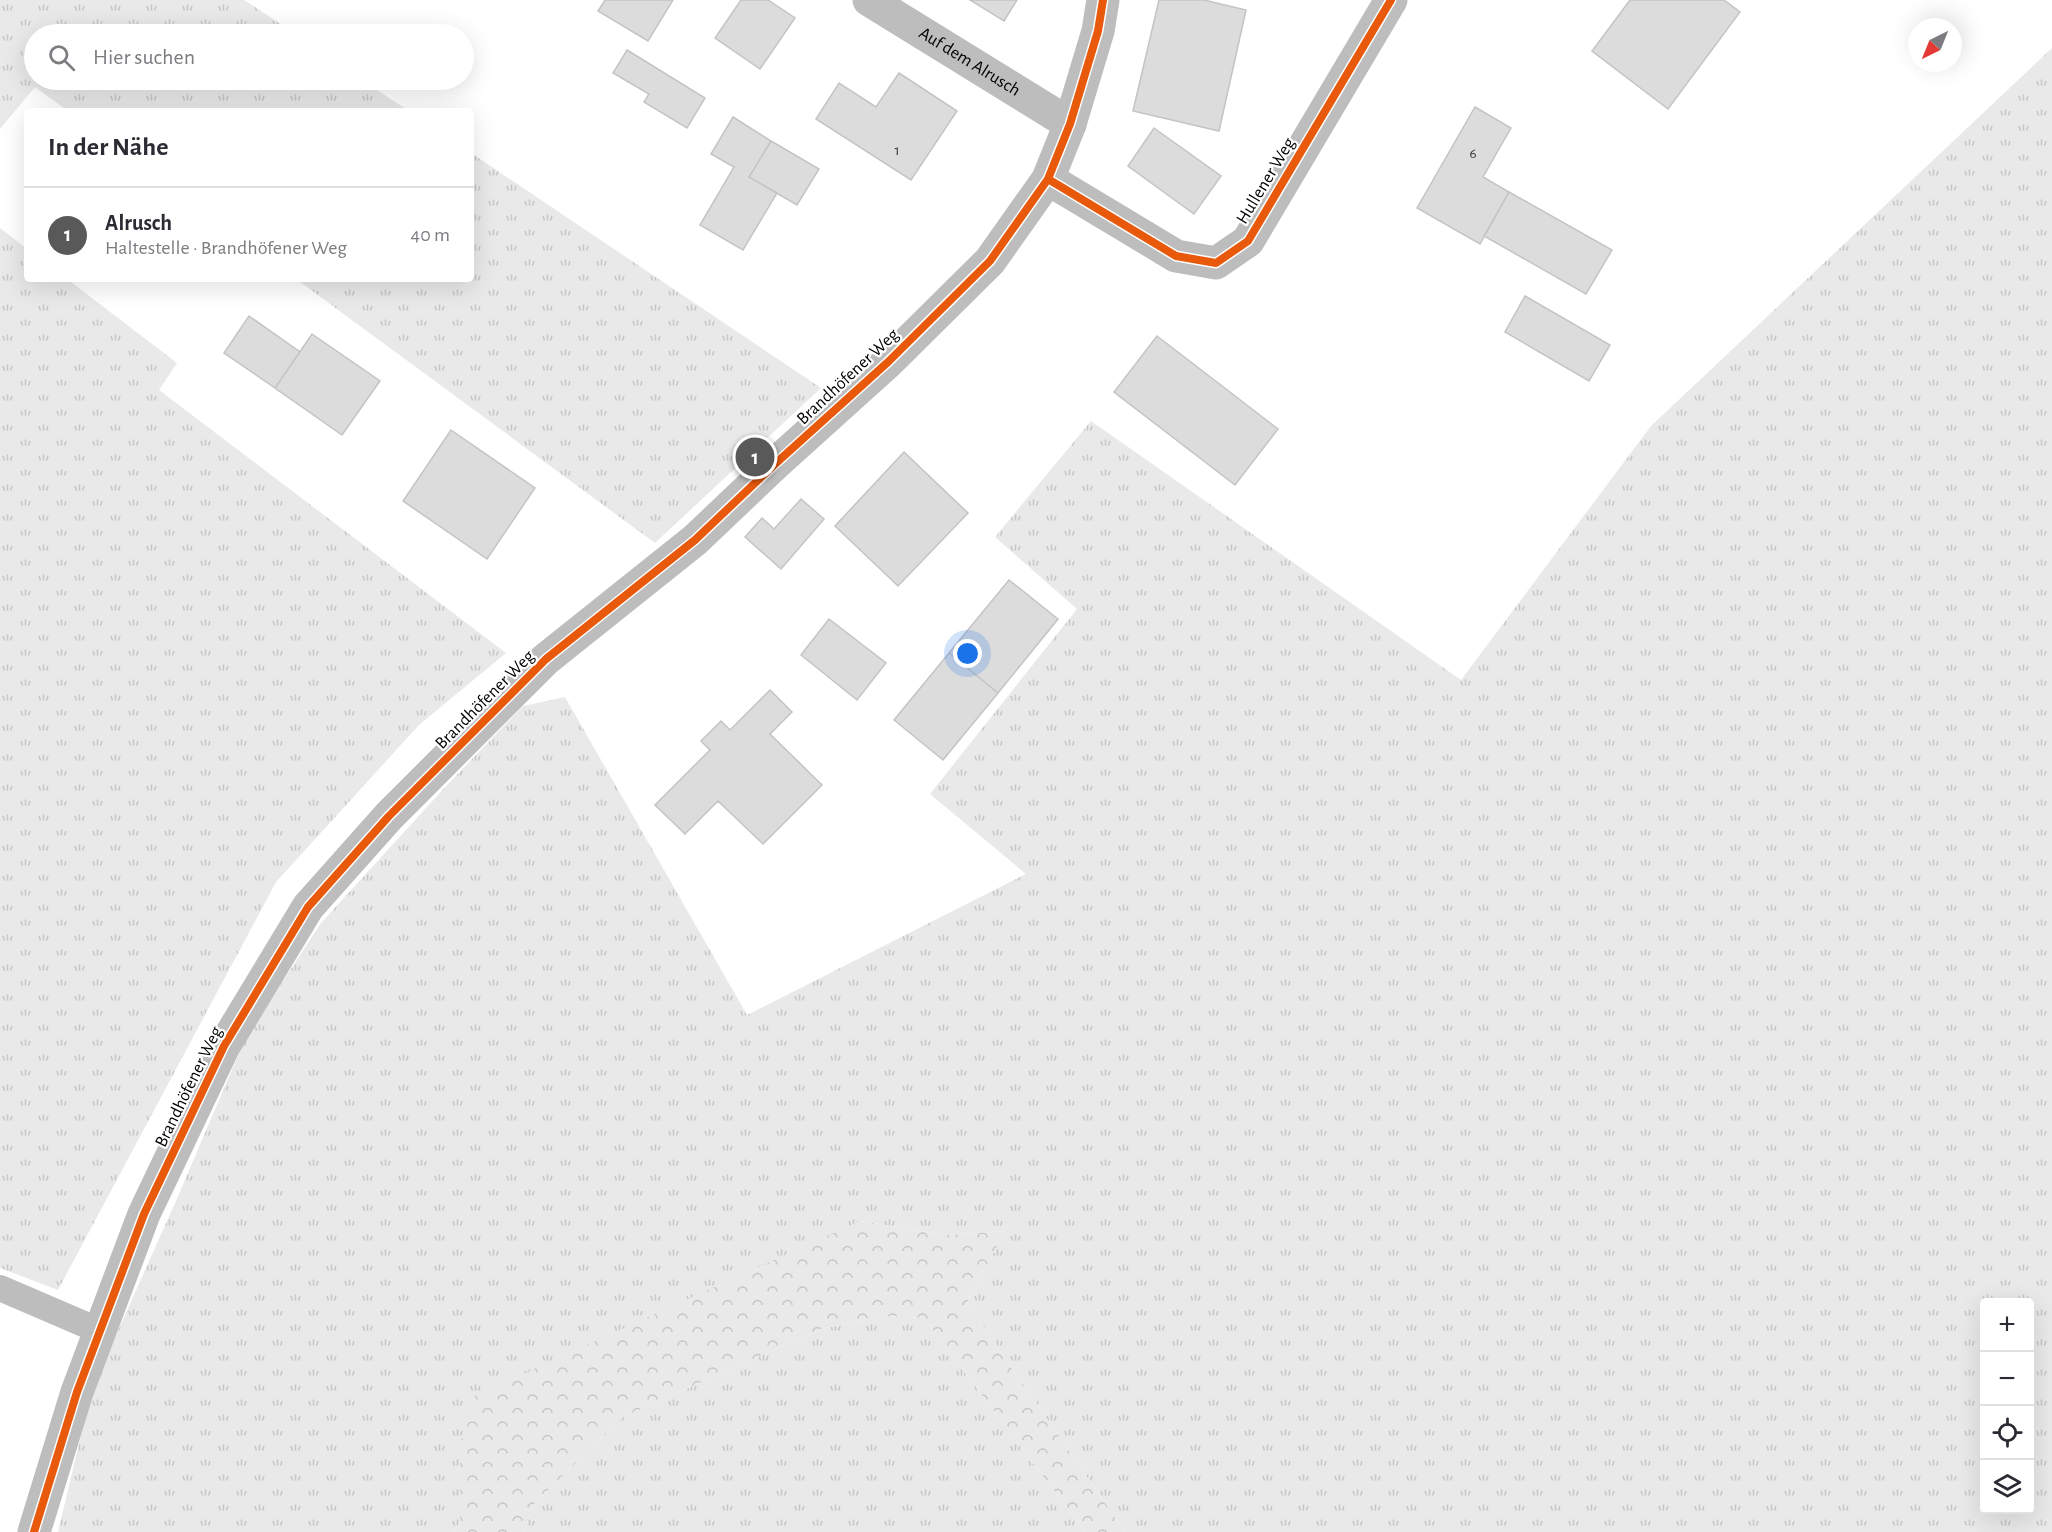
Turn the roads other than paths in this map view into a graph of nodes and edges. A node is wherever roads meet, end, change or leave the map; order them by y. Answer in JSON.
{"nodes":[{"id":1,"x":869,"y":0,"type":"edge"},
{"id":2,"x":1103,"y":0,"type":"edge"},
{"id":3,"x":1391,"y":0,"type":"edge"},
{"id":4,"x":1070,"y":124,"type":"junction"},
{"id":5,"x":1048,"y":179,"type":"junction"},
{"id":6,"x":0,"y":1288,"type":"edge"},
{"id":7,"x":100,"y":1331,"type":"junction"},
{"id":8,"x":34,"y":1532,"type":"edge"}],
"edges":[{"from":1,"to":4,"type":"street","name":"Auf dem Alrusch"},
{"from":2,"to":4,"type":"street","name":"Brandhöfener Weg"},
{"from":3,"to":5,"type":"street","name":"Hullener Weg"},
{"from":4,"to":5,"type":"street","name":"Brandhöfener Weg"},
{"from":5,"to":7,"type":"street","name":"Brandhöfener Weg"},
{"from":6,"to":7,"type":"lane"},
{"from":7,"to":8,"type":"street","name":"Brandhöfener Weg"}]}
